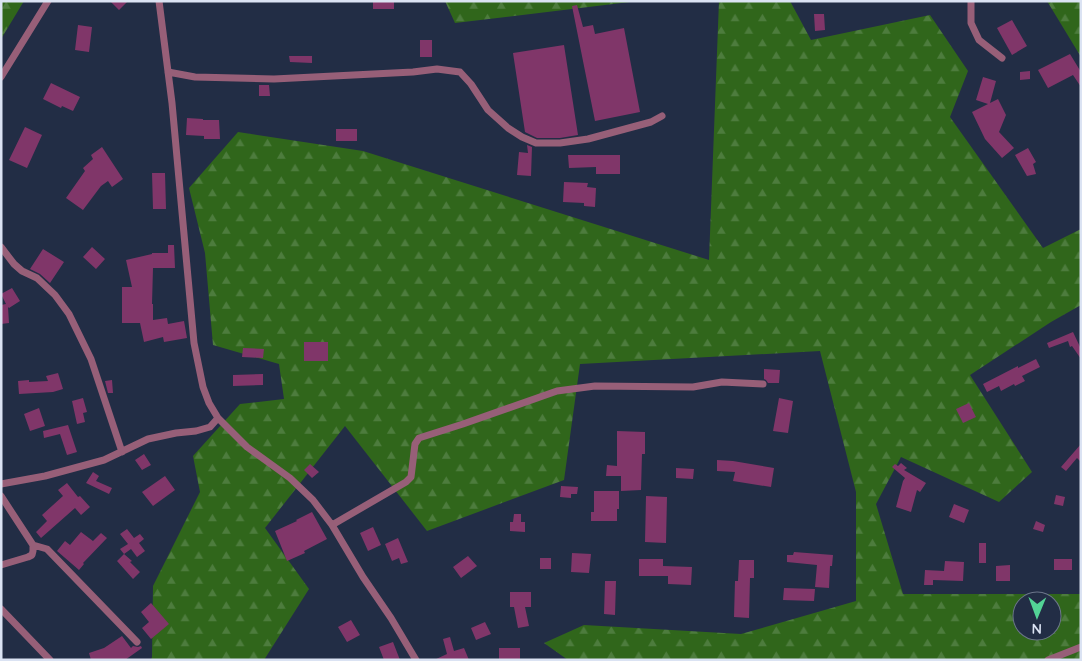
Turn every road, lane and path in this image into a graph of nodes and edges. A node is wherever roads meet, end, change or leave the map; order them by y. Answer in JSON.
{"nodes":[{"id":1,"x":48,"y":1,"type":"edge"},
{"id":2,"x":159,"y":1,"type":"edge"},
{"id":3,"x":972,"y":1,"type":"edge"},
{"id":4,"x":1002,"y":58,"type":"dead end"},
{"id":5,"x":168,"y":72,"type":"junction"},
{"id":6,"x":1,"y":77,"type":"edge"},
{"id":7,"x":662,"y":116,"type":"dead end"},
{"id":8,"x":1,"y":247,"type":"edge"},
{"id":9,"x":763,"y":384,"type":"dead end"},
{"id":10,"x":218,"y":418,"type":"junction"},
{"id":11,"x":122,"y":452,"type":"junction"},
{"id":12,"x":1,"y":484,"type":"edge"},
{"id":13,"x":1,"y":496,"type":"edge"},
{"id":14,"x":332,"y":525,"type":"junction"},
{"id":15,"x":33,"y":545,"type":"junction"},
{"id":16,"x":1,"y":565,"type":"edge"},
{"id":17,"x":1,"y":610,"type":"edge"},
{"id":18,"x":137,"y":642,"type":"dead end"},
{"id":19,"x":1081,"y":647,"type":"edge"},
{"id":20,"x":50,"y":660,"type":"edge"},
{"id":21,"x":416,"y":660,"type":"edge"},
{"id":22,"x":1048,"y":660,"type":"edge"}],
"edges":[{"from":1,"to":6,"type":"street"},
{"from":2,"to":5,"type":"street"},
{"from":3,"to":4,"type":"street"},
{"from":5,"to":7,"type":"street"},
{"from":5,"to":10,"type":"street"},
{"from":8,"to":11,"type":"street"},
{"from":9,"to":14,"type":"street"},
{"from":10,"to":11,"type":"street"},
{"from":10,"to":14,"type":"street"},
{"from":11,"to":12,"type":"street"},
{"from":13,"to":15,"type":"street"},
{"from":14,"to":21,"type":"street"},
{"from":15,"to":16,"type":"street"},
{"from":15,"to":18,"type":"street"},
{"from":17,"to":20,"type":"street"},
{"from":19,"to":22,"type":"street"}]}
